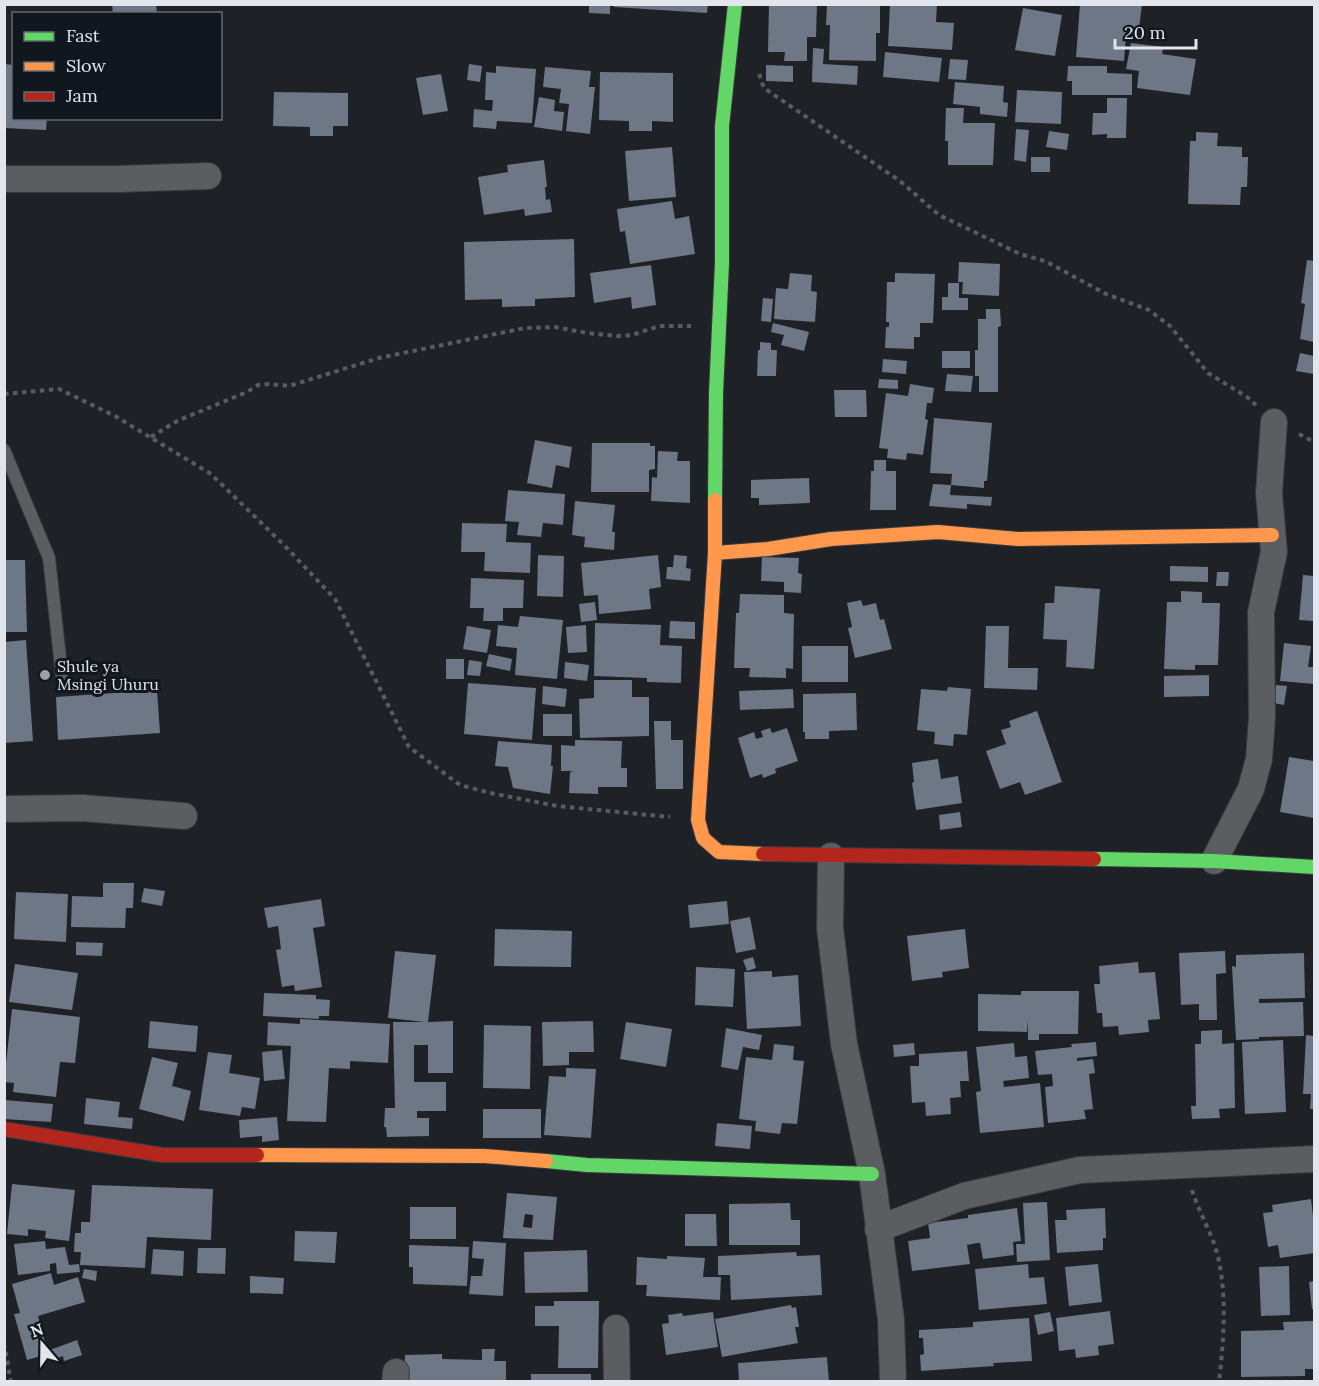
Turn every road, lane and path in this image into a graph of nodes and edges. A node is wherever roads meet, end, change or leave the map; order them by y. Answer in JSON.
{"nodes":[{"id":1,"x":735,"y":4,"type":"edge"},
{"id":2,"x":758,"y":68,"type":"dead end"},
{"id":3,"x":208,"y":176,"type":"dead end"},
{"id":4,"x":4,"y":179,"type":"edge"},
{"id":5,"x":719,"y":326,"type":"junction"},
{"id":6,"x":4,"y":394,"type":"edge"},
{"id":7,"x":1274,"y":422,"type":"junction"},
{"id":8,"x":150,"y":437,"type":"junction"},
{"id":9,"x":1314,"y":442,"type":"edge"},
{"id":10,"x":4,"y":450,"type":"edge"},
{"id":11,"x":1272,"y":535,"type":"junction"},
{"id":12,"x":715,"y":553,"type":"junction"},
{"id":13,"x":62,"y":676,"type":"dead end"},
{"id":14,"x":4,"y":809,"type":"edge"},
{"id":15,"x":184,"y":816,"type":"dead end"},
{"id":16,"x":698,"y":820,"type":"junction"},
{"id":17,"x":831,"y":856,"type":"junction"},
{"id":18,"x":1214,"y":861,"type":"junction"},
{"id":19,"x":1314,"y":867,"type":"edge"},
{"id":20,"x":4,"y":1130,"type":"edge"},
{"id":21,"x":1314,"y":1159,"type":"edge"},
{"id":22,"x":1183,"y":1164,"type":"junction"},
{"id":23,"x":872,"y":1174,"type":"junction"},
{"id":24,"x":878,"y":1229,"type":"junction"},
{"id":25,"x":616,"y":1328,"type":"dead end"},
{"id":26,"x":4,"y":1344,"type":"edge"},
{"id":27,"x":11,"y":1382,"type":"edge"},
{"id":28,"x":617,"y":1382,"type":"edge"},
{"id":29,"x":893,"y":1382,"type":"edge"},
{"id":30,"x":1219,"y":1382,"type":"edge"}],
"edges":[{"from":1,"to":5,"type":"street"},
{"from":2,"to":7,"type":"path"},
{"from":3,"to":4,"type":"street"},
{"from":5,"to":8,"type":"path"},
{"from":5,"to":12,"type":"street"},
{"from":6,"to":8,"type":"path"},
{"from":7,"to":9,"type":"path"},
{"from":7,"to":11,"type":"street"},
{"from":8,"to":16,"type":"path"},
{"from":10,"to":13,"type":"lane"},
{"from":11,"to":12,"type":"street"},
{"from":11,"to":18,"type":"street"},
{"from":12,"to":16,"type":"street"},
{"from":14,"to":15,"type":"street"},
{"from":16,"to":17,"type":"street"},
{"from":17,"to":18,"type":"street"},
{"from":17,"to":23,"type":"street"},
{"from":18,"to":19,"type":"street"},
{"from":20,"to":23,"type":"street"},
{"from":21,"to":22,"type":"street"},
{"from":22,"to":24,"type":"street"},
{"from":22,"to":30,"type":"path"},
{"from":23,"to":24,"type":"street"},
{"from":24,"to":29,"type":"street"},
{"from":25,"to":28,"type":"street"},
{"from":26,"to":27,"type":"path"}]}
